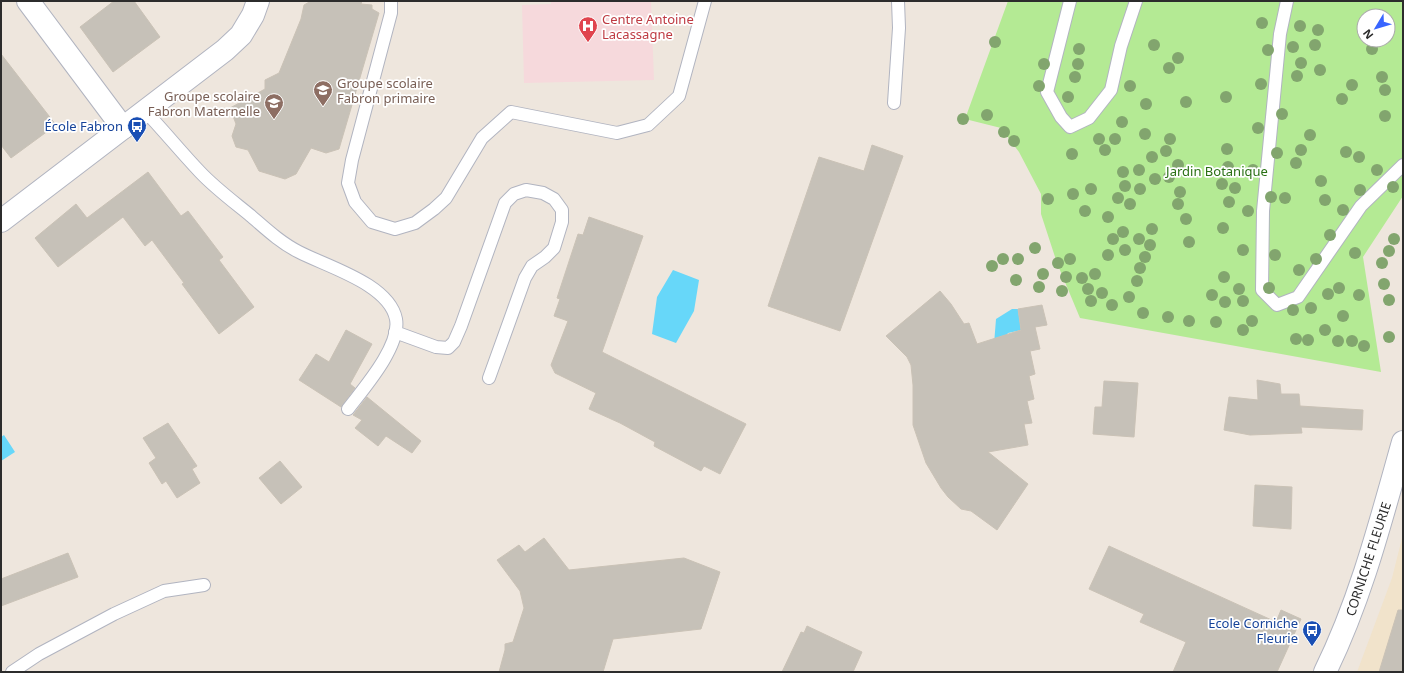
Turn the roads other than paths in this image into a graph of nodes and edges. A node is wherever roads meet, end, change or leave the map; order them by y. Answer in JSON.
{"nodes":[{"id":1,"x":28,"y":1,"type":"edge"},
{"id":2,"x":258,"y":1,"type":"edge"},
{"id":3,"x":390,"y":1,"type":"edge"},
{"id":4,"x":705,"y":1,"type":"edge"},
{"id":5,"x":898,"y":1,"type":"edge"},
{"id":6,"x":1070,"y":1,"type":"edge"},
{"id":7,"x":1136,"y":1,"type":"edge"},
{"id":8,"x":1288,"y":1,"type":"edge"},
{"id":9,"x":894,"y":103,"type":"dead end"},
{"id":10,"x":145,"y":111,"type":"junction"},
{"id":11,"x":123,"y":128,"type":"junction"},
{"id":12,"x":1403,"y":165,"type":"edge"},
{"id":13,"x":1,"y":221,"type":"edge"},
{"id":14,"x":395,"y":332,"type":"junction"},
{"id":15,"x":489,"y":378,"type":"dead end"},
{"id":16,"x":348,"y":408,"type":"dead end"},
{"id":17,"x":1403,"y":442,"type":"edge"},
{"id":18,"x":204,"y":584,"type":"dead end"},
{"id":19,"x":12,"y":672,"type":"edge"},
{"id":20,"x":1325,"y":672,"type":"edge"}],
"edges":[{"from":1,"to":11,"type":"street"},
{"from":2,"to":10,"type":"street"},
{"from":3,"to":4,"type":"lane"},
{"from":5,"to":9,"type":"lane"},
{"from":6,"to":7,"type":"lane"},
{"from":8,"to":12,"type":"lane"},
{"from":10,"to":11,"type":"street"},
{"from":10,"to":14,"type":"lane"},
{"from":11,"to":13,"type":"street"},
{"from":14,"to":15,"type":"lane"},
{"from":14,"to":16,"type":"lane"},
{"from":17,"to":20,"type":"street","name":"CORNICHE FLEURIE"},
{"from":18,"to":19,"type":"lane"}]}
